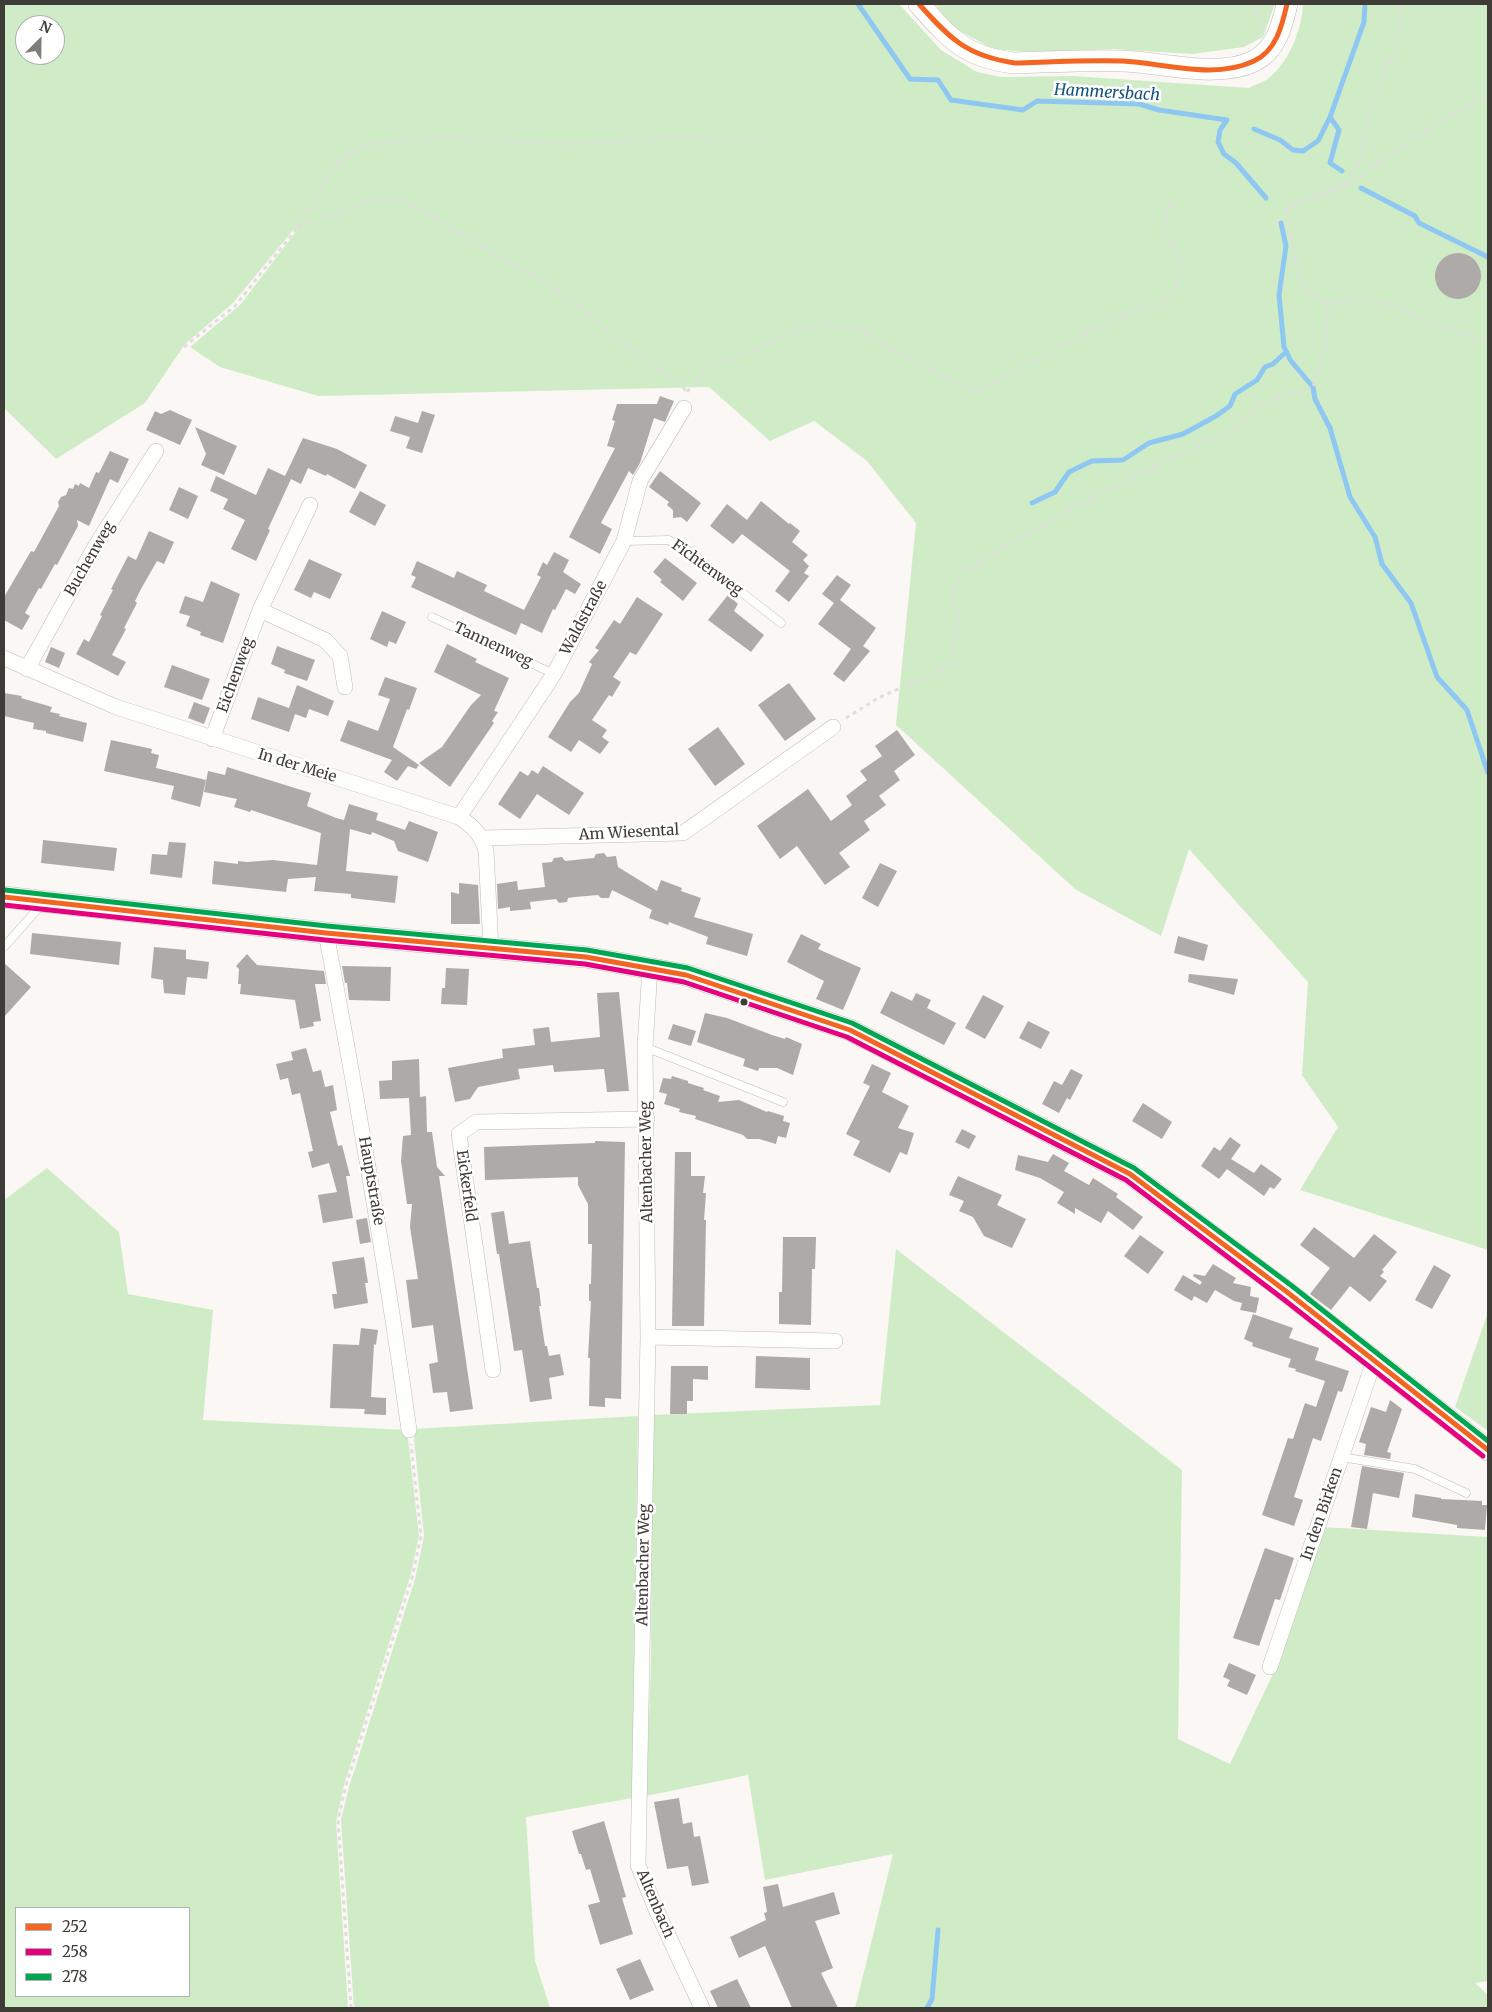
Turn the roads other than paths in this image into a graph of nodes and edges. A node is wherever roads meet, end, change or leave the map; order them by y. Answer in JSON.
{"nodes":[{"id":1,"x":918,"y":4,"type":"edge"},
{"id":2,"x":1287,"y":4,"type":"edge"},
{"id":3,"x":684,"y":408,"type":"road end"},
{"id":4,"x":156,"y":451,"type":"dead end"},
{"id":5,"x":310,"y":505,"type":"dead end"},
{"id":6,"x":624,"y":541,"type":"junction"},
{"id":7,"x":260,"y":610,"type":"junction"},
{"id":8,"x":432,"y":617,"type":"dead end"},
{"id":9,"x":780,"y":623,"type":"dead end"},
{"id":10,"x":4,"y":658,"type":"edge"},
{"id":11,"x":27,"y":669,"type":"junction"},
{"id":12,"x":554,"y":674,"type":"junction"},
{"id":13,"x":345,"y":687,"type":"dead end"},
{"id":14,"x":833,"y":727,"type":"road end"},
{"id":15,"x":212,"y":739,"type":"junction"},
{"id":16,"x":459,"y":817,"type":"junction"},
{"id":17,"x":482,"y":838,"type":"junction"},
{"id":18,"x":4,"y":897,"type":"edge"},
{"id":19,"x":44,"y":902,"type":"junction"},
{"id":20,"x":326,"y":933,"type":"junction"},
{"id":21,"x":4,"y":947,"type":"edge"},
{"id":22,"x":491,"y":949,"type":"junction"},
{"id":23,"x":650,"y":968,"type":"junction"},
{"id":24,"x":645,"y":1048,"type":"junction"},
{"id":25,"x":783,"y":1102,"type":"dead end"},
{"id":26,"x":647,"y":1119,"type":"junction"},
{"id":27,"x":648,"y":1337,"type":"junction"},
{"id":28,"x":835,"y":1341,"type":"dead end"},
{"id":29,"x":1374,"y":1361,"type":"junction"},
{"id":30,"x":493,"y":1370,"type":"dead end"},
{"id":31,"x":409,"y":1430,"type":"road end"},
{"id":32,"x":1488,"y":1450,"type":"edge"},
{"id":33,"x":1342,"y":1457,"type":"junction"},
{"id":34,"x":1466,"y":1493,"type":"dead end"},
{"id":35,"x":1270,"y":1667,"type":"dead end"},
{"id":36,"x":641,"y":1792,"type":"joint"},
{"id":37,"x":702,"y":2008,"type":"edge"}],
"edges":[{"from":1,"to":2,"type":"main road"},
{"from":3,"to":6,"type":"street","name":"Waldstraße"},
{"from":4,"to":11,"type":"street","name":"Buchenweg"},
{"from":5,"to":7,"type":"street","name":"Eichenweg"},
{"from":6,"to":9,"type":"lane","name":"Fichtenweg"},
{"from":6,"to":12,"type":"street","name":"Waldstraße"},
{"from":7,"to":13,"type":"street"},
{"from":7,"to":15,"type":"street","name":"Eichenweg"},
{"from":8,"to":12,"type":"lane","name":"Tannenweg"},
{"from":10,"to":11,"type":"street","name":"In der Meie"},
{"from":11,"to":15,"type":"street","name":"In der Meie"},
{"from":12,"to":16,"type":"street","name":"Waldstraße"},
{"from":14,"to":17,"type":"street","name":"Am Wiesental"},
{"from":15,"to":16,"type":"street","name":"In der Meie"},
{"from":16,"to":17,"type":"street","name":"In der Meie"},
{"from":17,"to":22,"type":"street"},
{"from":18,"to":19,"type":"main road"},
{"from":19,"to":20,"type":"main road"},
{"from":19,"to":21,"type":"lane"},
{"from":20,"to":22,"type":"main road"},
{"from":20,"to":31,"type":"street","name":"Hauptstraße"},
{"from":22,"to":23,"type":"main road"},
{"from":23,"to":24,"type":"street","name":"Altenbacher Weg"},
{"from":23,"to":29,"type":"main road"},
{"from":24,"to":25,"type":"lane"},
{"from":24,"to":26,"type":"street","name":"Altenbacher Weg"},
{"from":26,"to":27,"type":"street","name":"Altenbacher Weg"},
{"from":26,"to":30,"type":"street","name":"Eickerfeld"},
{"from":27,"to":28,"type":"street"},
{"from":27,"to":36,"type":"street","name":"Altenbacher Weg"},
{"from":29,"to":32,"type":"main road"},
{"from":29,"to":33,"type":"street","name":"In den Birken"},
{"from":33,"to":34,"type":"lane"},
{"from":33,"to":35,"type":"street","name":"In den Birken"},
{"from":36,"to":37,"type":"street","name":"Altenbach"}]}
